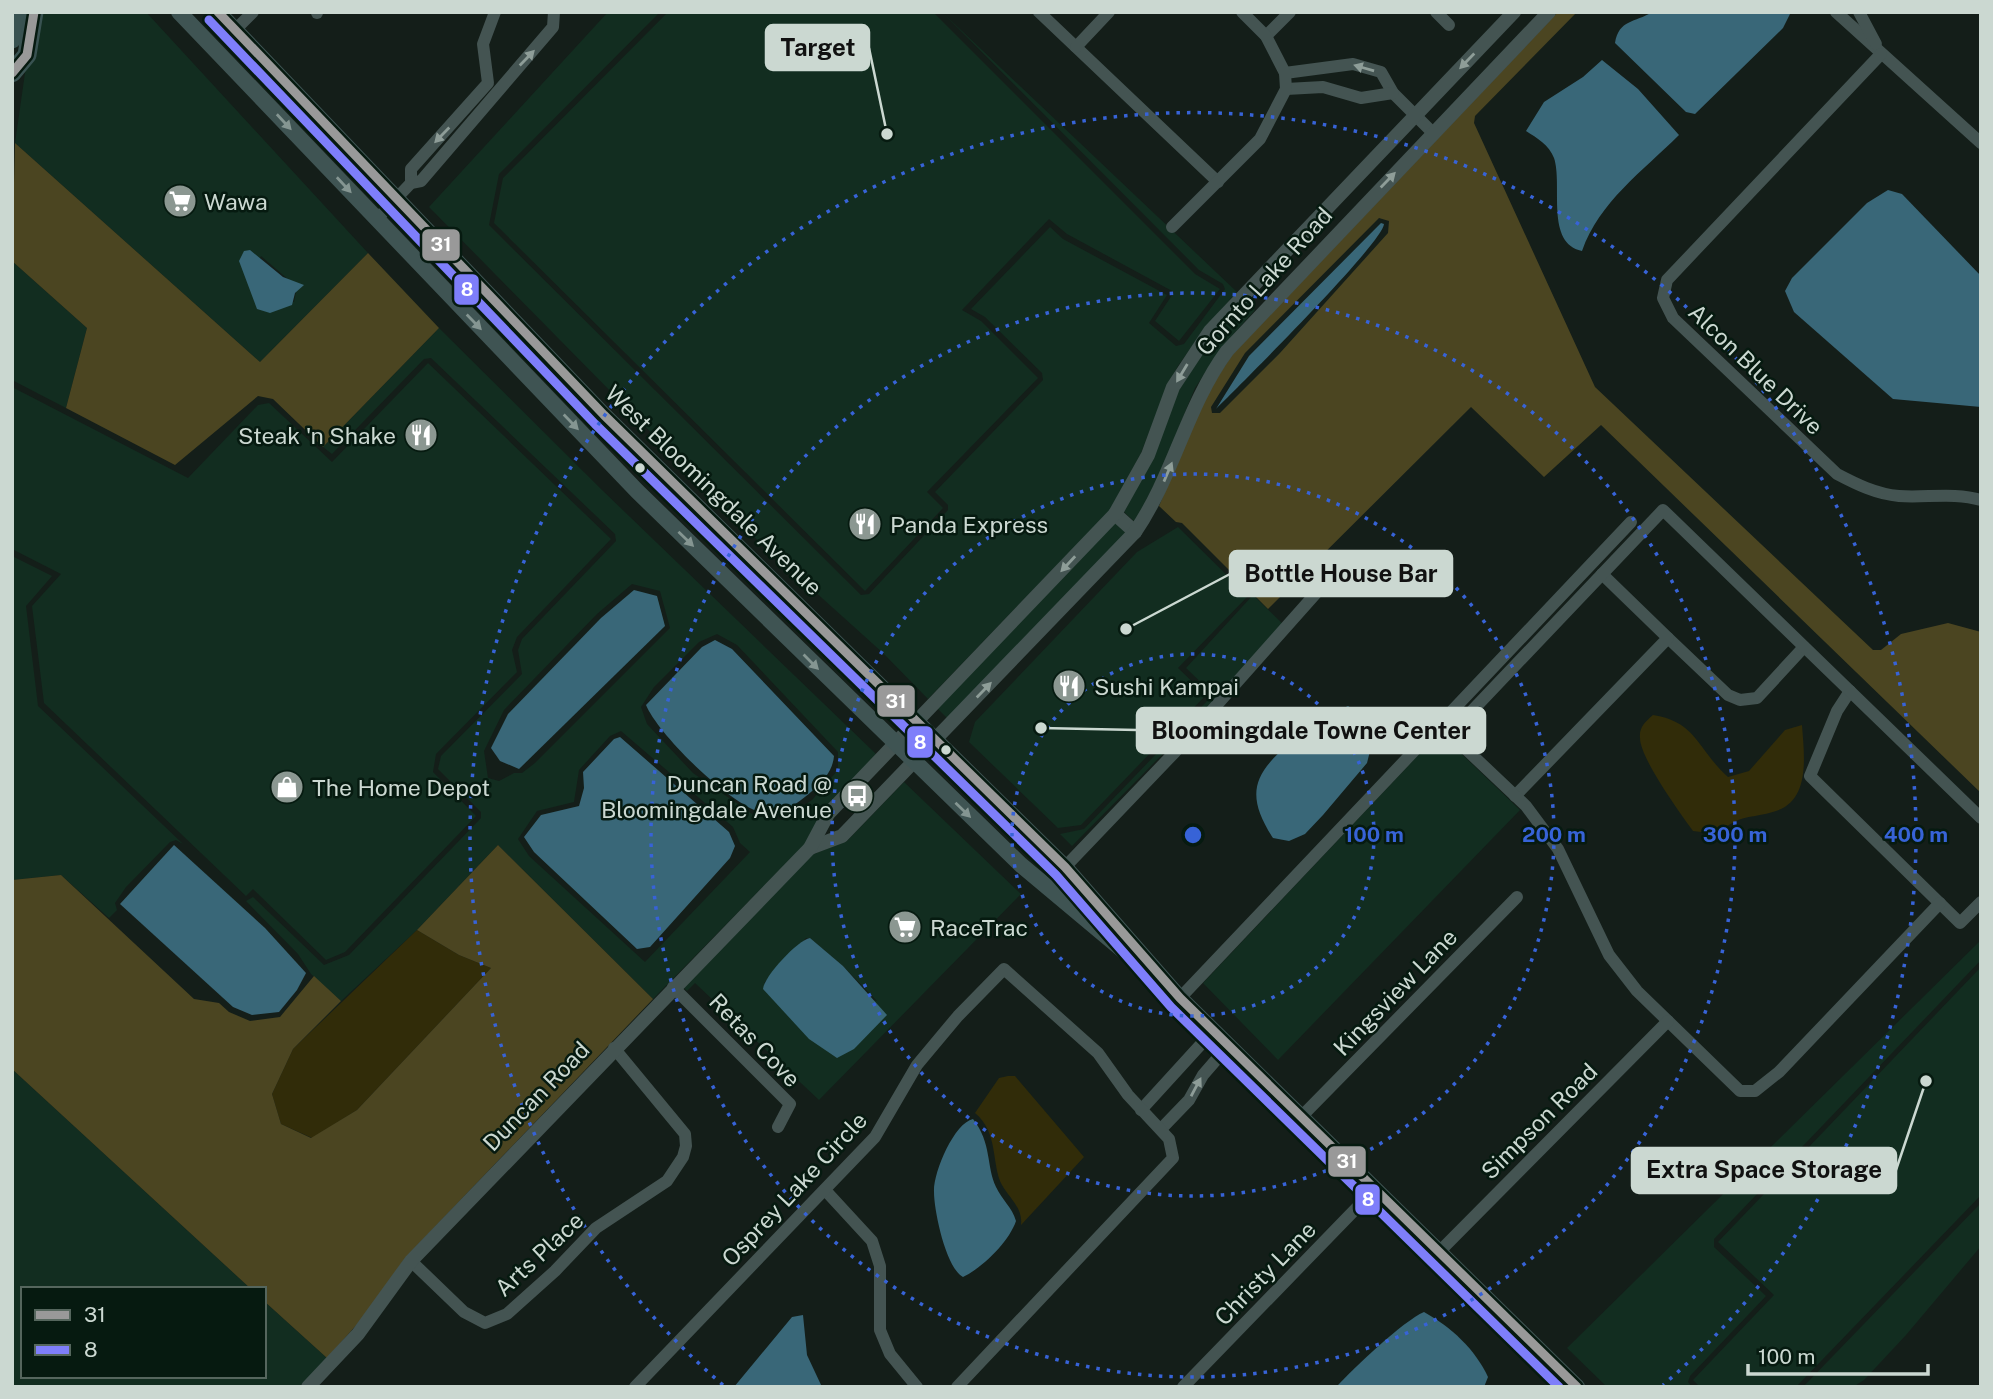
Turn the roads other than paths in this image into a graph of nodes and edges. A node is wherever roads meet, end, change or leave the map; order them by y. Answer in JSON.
{"nodes":[{"id":1,"x":17,"y":12,"type":"edge"},
{"id":2,"x":34,"y":12,"type":"edge"},
{"id":3,"x":179,"y":12,"type":"edge"},
{"id":4,"x":218,"y":12,"type":"edge"},
{"id":5,"x":253,"y":12,"type":"edge"},
{"id":6,"x":495,"y":12,"type":"edge"},
{"id":7,"x":554,"y":12,"type":"edge"},
{"id":8,"x":1040,"y":12,"type":"edge"},
{"id":9,"x":1109,"y":12,"type":"edge"},
{"id":10,"x":1242,"y":12,"type":"edge"},
{"id":11,"x":1290,"y":12,"type":"edge"},
{"id":12,"x":1436,"y":12,"type":"edge"},
{"id":13,"x":1514,"y":12,"type":"edge"},
{"id":14,"x":1549,"y":12,"type":"edge"},
{"id":15,"x":1836,"y":12,"type":"edge"},
{"id":16,"x":1858,"y":12,"type":"edge"},
{"id":17,"x":1449,"y":25,"type":"dead end"},
{"id":18,"x":235,"y":30,"type":"junction"},
{"id":19,"x":1266,"y":36,"type":"junction"},
{"id":20,"x":12,"y":39,"type":"edge"},
{"id":21,"x":1076,"y":47,"type":"junction"},
{"id":22,"x":1881,"y":54,"type":"junction"},
{"id":23,"x":1285,"y":73,"type":"junction"},
{"id":24,"x":12,"y":74,"type":"edge"},
{"id":25,"x":1286,"y":89,"type":"junction"},
{"id":26,"x":1394,"y":93,"type":"junction"},
{"id":27,"x":1415,"y":115,"type":"junction"},
{"id":28,"x":1433,"y":133,"type":"junction"},
{"id":29,"x":1981,"y":143,"type":"edge"},
{"id":30,"x":1217,"y":182,"type":"junction"},
{"id":31,"x":411,"y":183,"type":"junction"},
{"id":32,"x":396,"y":198,"type":"junction"},
{"id":33,"x":376,"y":220,"type":"junction"},
{"id":34,"x":1172,"y":228,"type":"dead end"},
{"id":35,"x":662,"y":472,"type":"junction"},
{"id":36,"x":637,"y":491,"type":"junction"},
{"id":37,"x":1981,"y":500,"type":"edge"},
{"id":38,"x":1115,"y":514,"type":"junction"},
{"id":39,"x":1631,"y":522,"type":"dead end"},
{"id":40,"x":1135,"y":532,"type":"junction"},
{"id":41,"x":1602,"y":575,"type":"junction"},
{"id":42,"x":1318,"y":591,"type":"dead end"},
{"id":43,"x":1668,"y":638,"type":"junction"},
{"id":44,"x":1804,"y":647,"type":"junction"},
{"id":45,"x":1850,"y":691,"type":"junction"},
{"id":46,"x":917,"y":720,"type":"junction"},
{"id":47,"x":937,"y":740,"type":"junction"},
{"id":48,"x":894,"y":744,"type":"junction"},
{"id":49,"x":914,"y":762,"type":"junction"},
{"id":50,"x":1515,"y":796,"type":"junction"},
{"id":51,"x":1981,"y":818,"type":"edge"},
{"id":52,"x":810,"y":848,"type":"junction"},
{"id":53,"x":1065,"y":867,"type":"junction"},
{"id":54,"x":1517,"y":897,"type":"dead end"},
{"id":55,"x":1981,"y":902,"type":"edge"},
{"id":56,"x":1940,"y":903,"type":"junction"},
{"id":57,"x":673,"y":987,"type":"junction"},
{"id":58,"x":1180,"y":998,"type":"junction"},
{"id":59,"x":1668,"y":1021,"type":"junction"},
{"id":60,"x":1214,"y":1030,"type":"junction"},
{"id":61,"x":1229,"y":1045,"type":"junction"},
{"id":62,"x":614,"y":1048,"type":"junction"},
{"id":63,"x":1141,"y":1110,"type":"junction"},
{"id":64,"x":1302,"y":1116,"type":"junction"},
{"id":65,"x":778,"y":1127,"type":"dead end"},
{"id":66,"x":1162,"y":1128,"type":"junction"},
{"id":67,"x":1376,"y":1188,"type":"junction"},
{"id":68,"x":825,"y":1190,"type":"junction"},
{"id":69,"x":1440,"y":1251,"type":"junction"},
{"id":70,"x":411,"y":1261,"type":"junction"},
{"id":71,"x":308,"y":1387,"type":"edge"},
{"id":72,"x":635,"y":1387,"type":"edge"},
{"id":73,"x":917,"y":1387,"type":"edge"},
{"id":74,"x":957,"y":1387,"type":"edge"},
{"id":75,"x":1183,"y":1387,"type":"edge"},
{"id":76,"x":1577,"y":1387,"type":"edge"}],
"edges":[{"from":1,"to":20,"type":"main road"},
{"from":2,"to":24,"type":"main road"},
{"from":3,"to":33,"type":"main road","name":"West Bloomingdale Avenue","one_way":true},
{"from":4,"to":18,"type":"main road","name":"West Bloomingdale Avenue"},
{"from":5,"to":18,"type":"street"},
{"from":6,"to":31,"type":"street","one_way":true},
{"from":31,"to":7,"type":"street","one_way":true},
{"from":8,"to":21,"type":"street"},
{"from":9,"to":21,"type":"street"},
{"from":10,"to":19,"type":"street"},
{"from":11,"to":19,"type":"street"},
{"from":12,"to":17,"type":"street"},
{"from":13,"to":27,"type":"street","name":"Gornto Lake Road","one_way":true},
{"from":14,"to":28,"type":"street","name":"Gornto Lake Road"},
{"from":15,"to":22,"type":"street"},
{"from":16,"to":22,"type":"street"},
{"from":18,"to":32,"type":"main road","name":"West Bloomingdale Avenue"},
{"from":19,"to":23,"type":"street"},
{"from":21,"to":30,"type":"street"},
{"from":22,"to":29,"type":"street"},
{"from":22,"to":37,"type":"street","name":"Alcon Blue Drive"},
{"from":23,"to":25,"type":"street"},
{"from":26,"to":23,"type":"street","one_way":true},
{"from":25,"to":26,"type":"street"},
{"from":25,"to":30,"type":"street"},
{"from":26,"to":27,"type":"street"},
{"from":27,"to":28,"type":"street"},
{"from":27,"to":38,"type":"street","name":"Gornto Lake Road","one_way":true},
{"from":40,"to":28,"type":"street","name":"Gornto Lake Road","one_way":true},
{"from":30,"to":34,"type":"street"},
{"from":31,"to":32,"type":"street"},
{"from":32,"to":33,"type":"street"},
{"from":32,"to":35,"type":"main road","name":"West Bloomingdale Avenue"},
{"from":33,"to":36,"type":"main road","name":"West Bloomingdale Avenue","one_way":true},
{"from":35,"to":36,"type":"main road"},
{"from":35,"to":46,"type":"main road","name":"West Bloomingdale Avenue"},
{"from":36,"to":48,"type":"main road","name":"West Bloomingdale Avenue","one_way":true},
{"from":38,"to":40,"type":"street"},
{"from":38,"to":46,"type":"street","name":"Gornto Lake Road","one_way":true},
{"from":39,"to":58,"type":"street"},
{"from":47,"to":40,"type":"street","name":"Gornto Lake Road","one_way":true},
{"from":41,"to":43,"type":"street"},
{"from":41,"to":44,"type":"street"},
{"from":41,"to":50,"type":"street"},
{"from":42,"to":53,"type":"street"},
{"from":43,"to":44,"type":"street"},
{"from":43,"to":50,"type":"street"},
{"from":44,"to":45,"type":"street"},
{"from":45,"to":51,"type":"street"},
{"from":45,"to":56,"type":"street"},
{"from":46,"to":47,"type":"main road","name":"West Bloomingdale Avenue"},
{"from":46,"to":48,"type":"street","name":"Duncan Road"},
{"from":47,"to":49,"type":"street","name":"Gornto Lake Road"},
{"from":47,"to":53,"type":"main road","name":"West Bloomingdale Avenue"},
{"from":48,"to":49,"type":"main road","name":"West Bloomingdale Avenue"},
{"from":48,"to":52,"type":"street","name":"Duncan Road"},
{"from":49,"to":52,"type":"street","name":"Duncan Road"},
{"from":49,"to":58,"type":"main road","name":"West Bloomingdale Avenue","one_way":true},
{"from":50,"to":59,"type":"street"},
{"from":52,"to":57,"type":"street","name":"Duncan Road"},
{"from":53,"to":58,"type":"main road","name":"West Bloomingdale Avenue"},
{"from":54,"to":64,"type":"street","name":"Kingsview Lane"},
{"from":55,"to":56,"type":"street"},
{"from":56,"to":59,"type":"street"},
{"from":57,"to":62,"type":"street","name":"Duncan Road"},
{"from":57,"to":65,"type":"street","name":"Retas Cove"},
{"from":58,"to":60,"type":"main road","name":"West Bloomingdale Avenue"},
{"from":59,"to":69,"type":"street","name":"Simpson Road"},
{"from":60,"to":61,"type":"main road","name":"West Bloomingdale Avenue"},
{"from":60,"to":63,"type":"street"},
{"from":61,"to":64,"type":"main road","name":"West Bloomingdale Avenue"},
{"from":66,"to":61,"type":"street","one_way":true},
{"from":62,"to":70,"type":"street","name":"Duncan Road"},
{"from":62,"to":70,"type":"street","name":"Arts Place"},
{"from":63,"to":66,"type":"street","name":"Osprey Lake Circle"},
{"from":63,"to":68,"type":"street","name":"Osprey Lake Circle"},
{"from":64,"to":67,"type":"main road","name":"West Bloomingdale Avenue"},
{"from":66,"to":74,"type":"street"},
{"from":67,"to":69,"type":"main road","name":"West Bloomingdale Avenue"},
{"from":67,"to":75,"type":"street","name":"Christy Lane"},
{"from":68,"to":72,"type":"street","name":"Osprey Lake Circle"},
{"from":68,"to":73,"type":"street"},
{"from":69,"to":76,"type":"main road","name":"West Bloomingdale Avenue"},
{"from":70,"to":71,"type":"street","name":"Duncan Road"}]}
